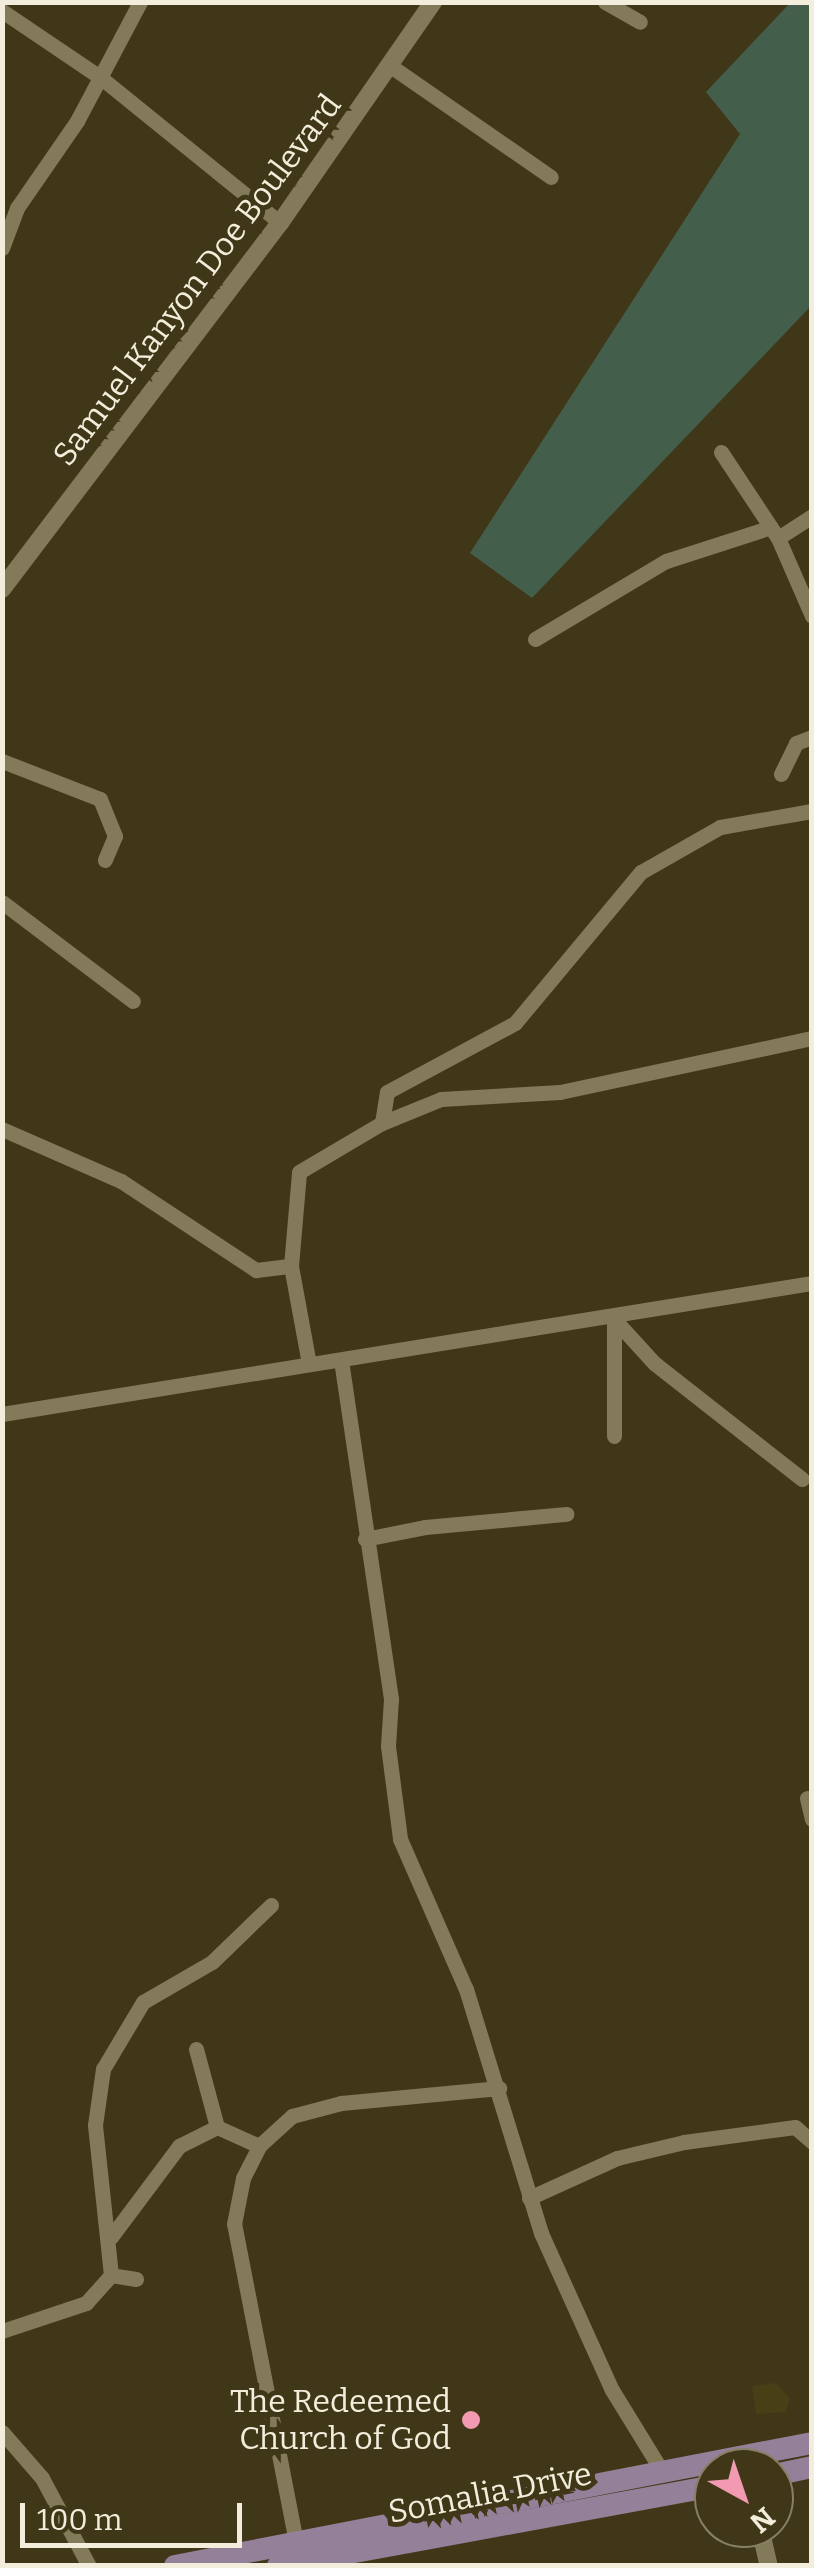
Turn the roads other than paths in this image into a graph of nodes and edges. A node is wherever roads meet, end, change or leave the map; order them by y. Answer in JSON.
{"nodes":[{"id":1,"x":140,"y":2,"type":"edge"},
{"id":2,"x":433,"y":2,"type":"edge"},
{"id":3,"x":605,"y":2,"type":"edge"},
{"id":4,"x":2,"y":12,"type":"edge"},
{"id":5,"x":640,"y":22,"type":"dead end"},
{"id":6,"x":392,"y":67,"type":"junction"},
{"id":7,"x":100,"y":76,"type":"junction"},
{"id":8,"x":551,"y":178,"type":"dead end"},
{"id":9,"x":280,"y":223,"type":"junction"},
{"id":10,"x":2,"y":248,"type":"edge"},
{"id":11,"x":721,"y":452,"type":"dead end"},
{"id":12,"x":812,"y":516,"type":"edge"},
{"id":13,"x":774,"y":533,"type":"junction"},
{"id":14,"x":2,"y":588,"type":"edge"},
{"id":15,"x":812,"y":616,"type":"edge"},
{"id":16,"x":536,"y":639,"type":"dead end"},
{"id":17,"x":812,"y":736,"type":"edge"},
{"id":18,"x":2,"y":761,"type":"edge"},
{"id":19,"x":781,"y":774,"type":"dead end"},
{"id":20,"x":812,"y":811,"type":"edge"},
{"id":21,"x":106,"y":860,"type":"dead end"},
{"id":22,"x":2,"y":902,"type":"edge"},
{"id":23,"x":133,"y":1001,"type":"dead end"},
{"id":24,"x":812,"y":1038,"type":"edge"},
{"id":25,"x":382,"y":1123,"type":"junction"},
{"id":26,"x":2,"y":1129,"type":"edge"},
{"id":27,"x":291,"y":1266,"type":"junction"},
{"id":28,"x":812,"y":1282,"type":"edge"},
{"id":29,"x":614,"y":1319,"type":"junction"},
{"id":30,"x":341,"y":1360,"type":"junction"},
{"id":31,"x":308,"y":1364,"type":"junction"},
{"id":32,"x":2,"y":1414,"type":"edge"},
{"id":33,"x":614,"y":1436,"type":"dead end"},
{"id":34,"x":802,"y":1479,"type":"dead end"},
{"id":35,"x":566,"y":1514,"type":"dead end"},
{"id":36,"x":365,"y":1539,"type":"junction"},
{"id":37,"x":807,"y":1798,"type":"dead end"},
{"id":38,"x":812,"y":1819,"type":"edge"},
{"id":39,"x":271,"y":1905,"type":"dead end"},
{"id":40,"x":196,"y":2048,"type":"dead end"},
{"id":41,"x":499,"y":2088,"type":"junction"},
{"id":42,"x":218,"y":2127,"type":"junction"},
{"id":43,"x":812,"y":2142,"type":"edge"},
{"id":44,"x":259,"y":2146,"type":"junction"},
{"id":45,"x":529,"y":2198,"type":"junction"},
{"id":46,"x":111,"y":2237,"type":"junction"},
{"id":47,"x":111,"y":2275,"type":"junction"},
{"id":48,"x":136,"y":2279,"type":"dead end"},
{"id":49,"x":2,"y":2331,"type":"edge"},
{"id":50,"x":2,"y":2432,"type":"edge"},
{"id":51,"x":694,"y":2466,"type":"edge"},
{"id":52,"x":660,"y":2468,"type":"junction"},
{"id":53,"x":694,"y":2490,"type":"edge"},
{"id":54,"x":296,"y":2542,"type":"junction"},
{"id":55,"x":185,"y":2565,"type":"edge"},
{"id":56,"x":89,"y":2566,"type":"edge"},
{"id":57,"x":278,"y":2566,"type":"edge"}],
"edges":[{"from":1,"to":7,"type":"street"},
{"from":2,"to":6,"type":"street","name":"Samuel Kanyon Doe Boulevard"},
{"from":3,"to":5,"type":"street"},
{"from":4,"to":7,"type":"street"},
{"from":6,"to":8,"type":"street"},
{"from":6,"to":9,"type":"street","name":"Samuel Kanyon Doe Boulevard"},
{"from":7,"to":9,"type":"street"},
{"from":7,"to":10,"type":"street"},
{"from":9,"to":14,"type":"street","name":"Samuel Kanyon Doe Boulevard"},
{"from":11,"to":13,"type":"street"},
{"from":12,"to":13,"type":"street"},
{"from":13,"to":15,"type":"street"},
{"from":13,"to":16,"type":"street"},
{"from":17,"to":19,"type":"street"},
{"from":18,"to":21,"type":"street"},
{"from":20,"to":25,"type":"street"},
{"from":22,"to":23,"type":"street"},
{"from":24,"to":25,"type":"street"},
{"from":25,"to":27,"type":"street"},
{"from":26,"to":27,"type":"street"},
{"from":27,"to":31,"type":"street"},
{"from":28,"to":29,"type":"street"},
{"from":29,"to":30,"type":"street"},
{"from":29,"to":33,"type":"street"},
{"from":29,"to":34,"type":"street"},
{"from":30,"to":31,"type":"street"},
{"from":30,"to":36,"type":"street"},
{"from":31,"to":32,"type":"street"},
{"from":35,"to":36,"type":"street"},
{"from":36,"to":41,"type":"street"},
{"from":37,"to":38,"type":"street"},
{"from":39,"to":46,"type":"street"},
{"from":40,"to":42,"type":"street"},
{"from":41,"to":44,"type":"street"},
{"from":41,"to":45,"type":"street"},
{"from":42,"to":44,"type":"street"},
{"from":42,"to":46,"type":"street"},
{"from":43,"to":45,"type":"street"},
{"from":44,"to":54,"type":"street"},
{"from":45,"to":52,"type":"street"},
{"from":46,"to":47,"type":"street"},
{"from":47,"to":48,"type":"street"},
{"from":47,"to":49,"type":"street"},
{"from":50,"to":56,"type":"street"},
{"from":51,"to":52,"type":"main road","name":"Somalia Drive"},
{"from":52,"to":54,"type":"main road","name":"Somalia Drive"},
{"from":53,"to":57,"type":"main road","name":"Somalia Drive"},
{"from":54,"to":55,"type":"main road","name":"Somalia Drive"}]}
